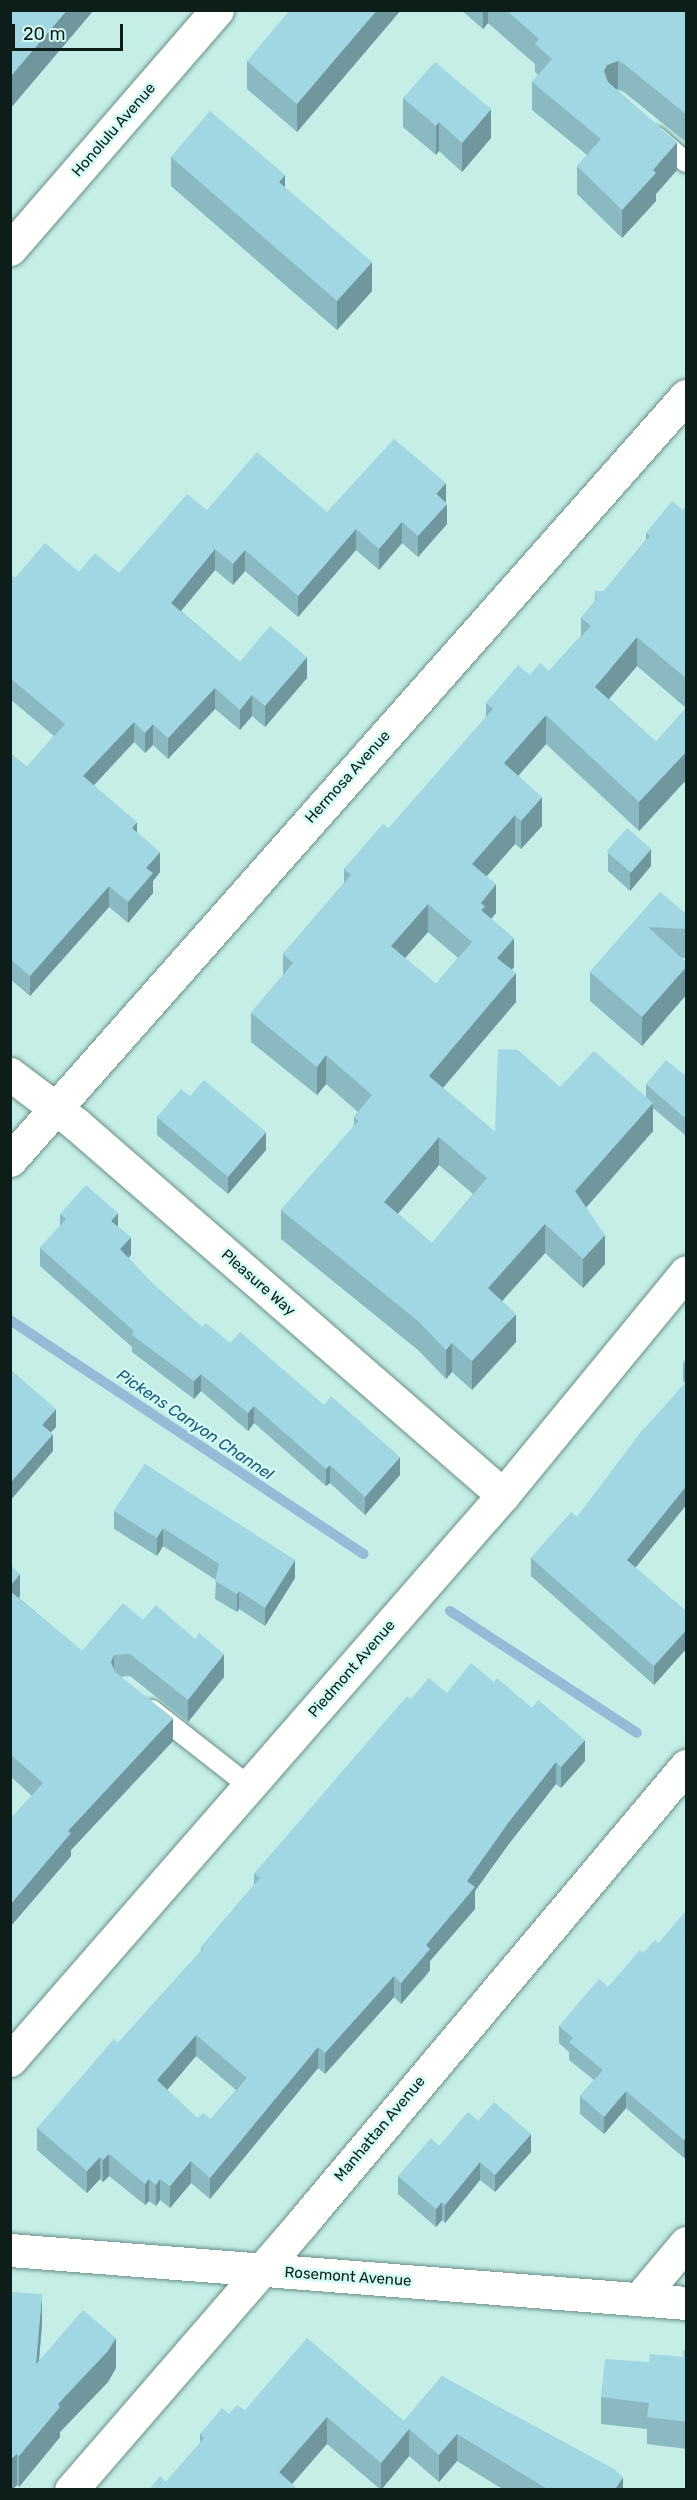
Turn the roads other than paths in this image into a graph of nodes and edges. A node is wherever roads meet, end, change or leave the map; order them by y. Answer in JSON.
{"nodes":[{"id":1,"x":217,"y":10,"type":"edge"},
{"id":2,"x":642,"y":124,"type":"edge"},
{"id":3,"x":687,"y":162,"type":"edge"},
{"id":4,"x":10,"y":249,"type":"edge"},
{"id":5,"x":687,"y":396,"type":"edge"},
{"id":6,"x":10,"y":1074,"type":"edge"},
{"id":7,"x":54,"y":1110,"type":"junction"},
{"id":8,"x":10,"y":1160,"type":"edge"},
{"id":9,"x":687,"y":1272,"type":"edge"},
{"id":10,"x":503,"y":1495,"type":"junction"},
{"id":11,"x":140,"y":1700,"type":"edge"},
{"id":12,"x":687,"y":1766,"type":"edge"},
{"id":13,"x":249,"y":1786,"type":"junction"},
{"id":14,"x":10,"y":2060,"type":"edge"},
{"id":15,"x":687,"y":2243,"type":"edge"},
{"id":16,"x":10,"y":2250,"type":"edge"},
{"id":17,"x":260,"y":2271,"type":"junction"},
{"id":18,"x":639,"y":2299,"type":"junction"},
{"id":19,"x":687,"y":2303,"type":"edge"},
{"id":20,"x":70,"y":2490,"type":"edge"}],
"edges":[{"from":1,"to":4,"type":"street","name":"Honolulu Avenue"},
{"from":2,"to":3,"type":"lane"},
{"from":5,"to":7,"type":"street","name":"Hermosa Avenue"},
{"from":6,"to":7,"type":"street","name":"Pleasure Way"},
{"from":7,"to":8,"type":"street","name":"Hermosa Avenue"},
{"from":7,"to":10,"type":"street","name":"Pleasure Way"},
{"from":9,"to":10,"type":"street","name":"Piedmont Avenue"},
{"from":10,"to":13,"type":"street","name":"Piedmont Avenue"},
{"from":11,"to":13,"type":"lane"},
{"from":12,"to":17,"type":"street","name":"Manhattan Avenue"},
{"from":13,"to":14,"type":"street","name":"Piedmont Avenue"},
{"from":15,"to":18,"type":"street"},
{"from":16,"to":17,"type":"street","name":"Rosemont Avenue"},
{"from":17,"to":18,"type":"street","name":"Rosemont Avenue"},
{"from":17,"to":20,"type":"street","name":"Manhattan Avenue"},
{"from":18,"to":19,"type":"street","name":"Rosemont Avenue"}]}
